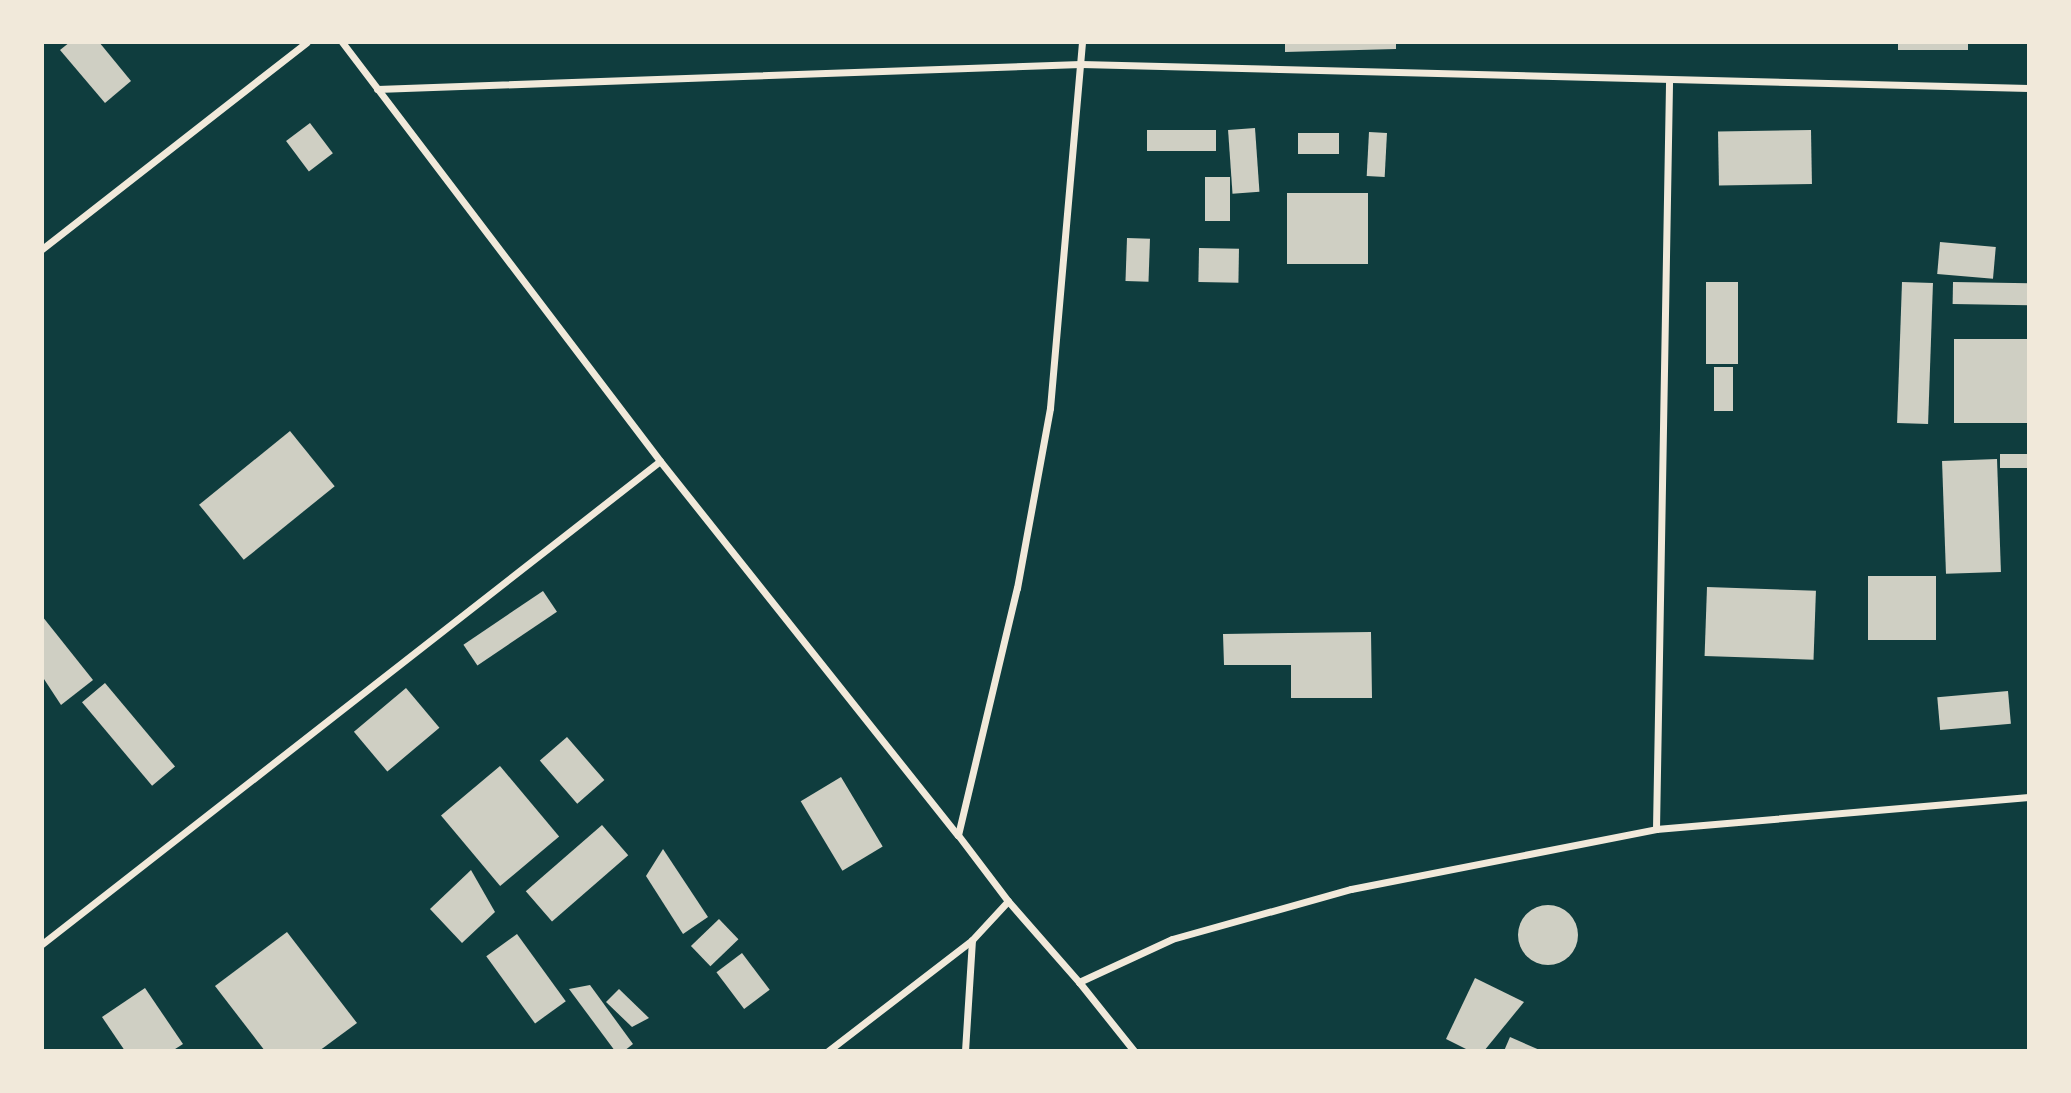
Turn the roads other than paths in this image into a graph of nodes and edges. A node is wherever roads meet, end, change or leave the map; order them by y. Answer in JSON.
{"nodes":[{"id":1,"x":307,"y":42,"type":"edge"},
{"id":2,"x":342,"y":42,"type":"edge"},
{"id":3,"x":1082,"y":42,"type":"edge"},
{"id":4,"x":1081,"y":64,"type":"junction"},
{"id":5,"x":1669,"y":80,"type":"junction"},
{"id":6,"x":2029,"y":88,"type":"edge"},
{"id":7,"x":377,"y":89,"type":"junction"},
{"id":8,"x":42,"y":249,"type":"edge"},
{"id":9,"x":660,"y":461,"type":"junction"},
{"id":10,"x":2029,"y":797,"type":"edge"},
{"id":11,"x":1656,"y":829,"type":"junction"},
{"id":12,"x":958,"y":835,"type":"junction"},
{"id":13,"x":1007,"y":901,"type":"junction"},
{"id":14,"x":972,"y":940,"type":"junction"},
{"id":15,"x":42,"y":944,"type":"edge"},
{"id":16,"x":1079,"y":982,"type":"junction"},
{"id":17,"x":828,"y":1051,"type":"edge"},
{"id":18,"x":965,"y":1051,"type":"edge"},
{"id":19,"x":1134,"y":1051,"type":"edge"}],
"edges":[{"from":1,"to":8,"type":"street"},
{"from":2,"to":7,"type":"street"},
{"from":3,"to":4,"type":"street"},
{"from":4,"to":5,"type":"street"},
{"from":4,"to":7,"type":"street"},
{"from":4,"to":12,"type":"street"},
{"from":5,"to":6,"type":"street"},
{"from":5,"to":11,"type":"street"},
{"from":7,"to":9,"type":"street"},
{"from":9,"to":12,"type":"street"},
{"from":9,"to":15,"type":"street"},
{"from":10,"to":11,"type":"street"},
{"from":11,"to":16,"type":"street"},
{"from":12,"to":13,"type":"street"},
{"from":13,"to":14,"type":"street"},
{"from":13,"to":16,"type":"street"},
{"from":14,"to":17,"type":"street"},
{"from":14,"to":18,"type":"street"},
{"from":16,"to":19,"type":"street"}]}
